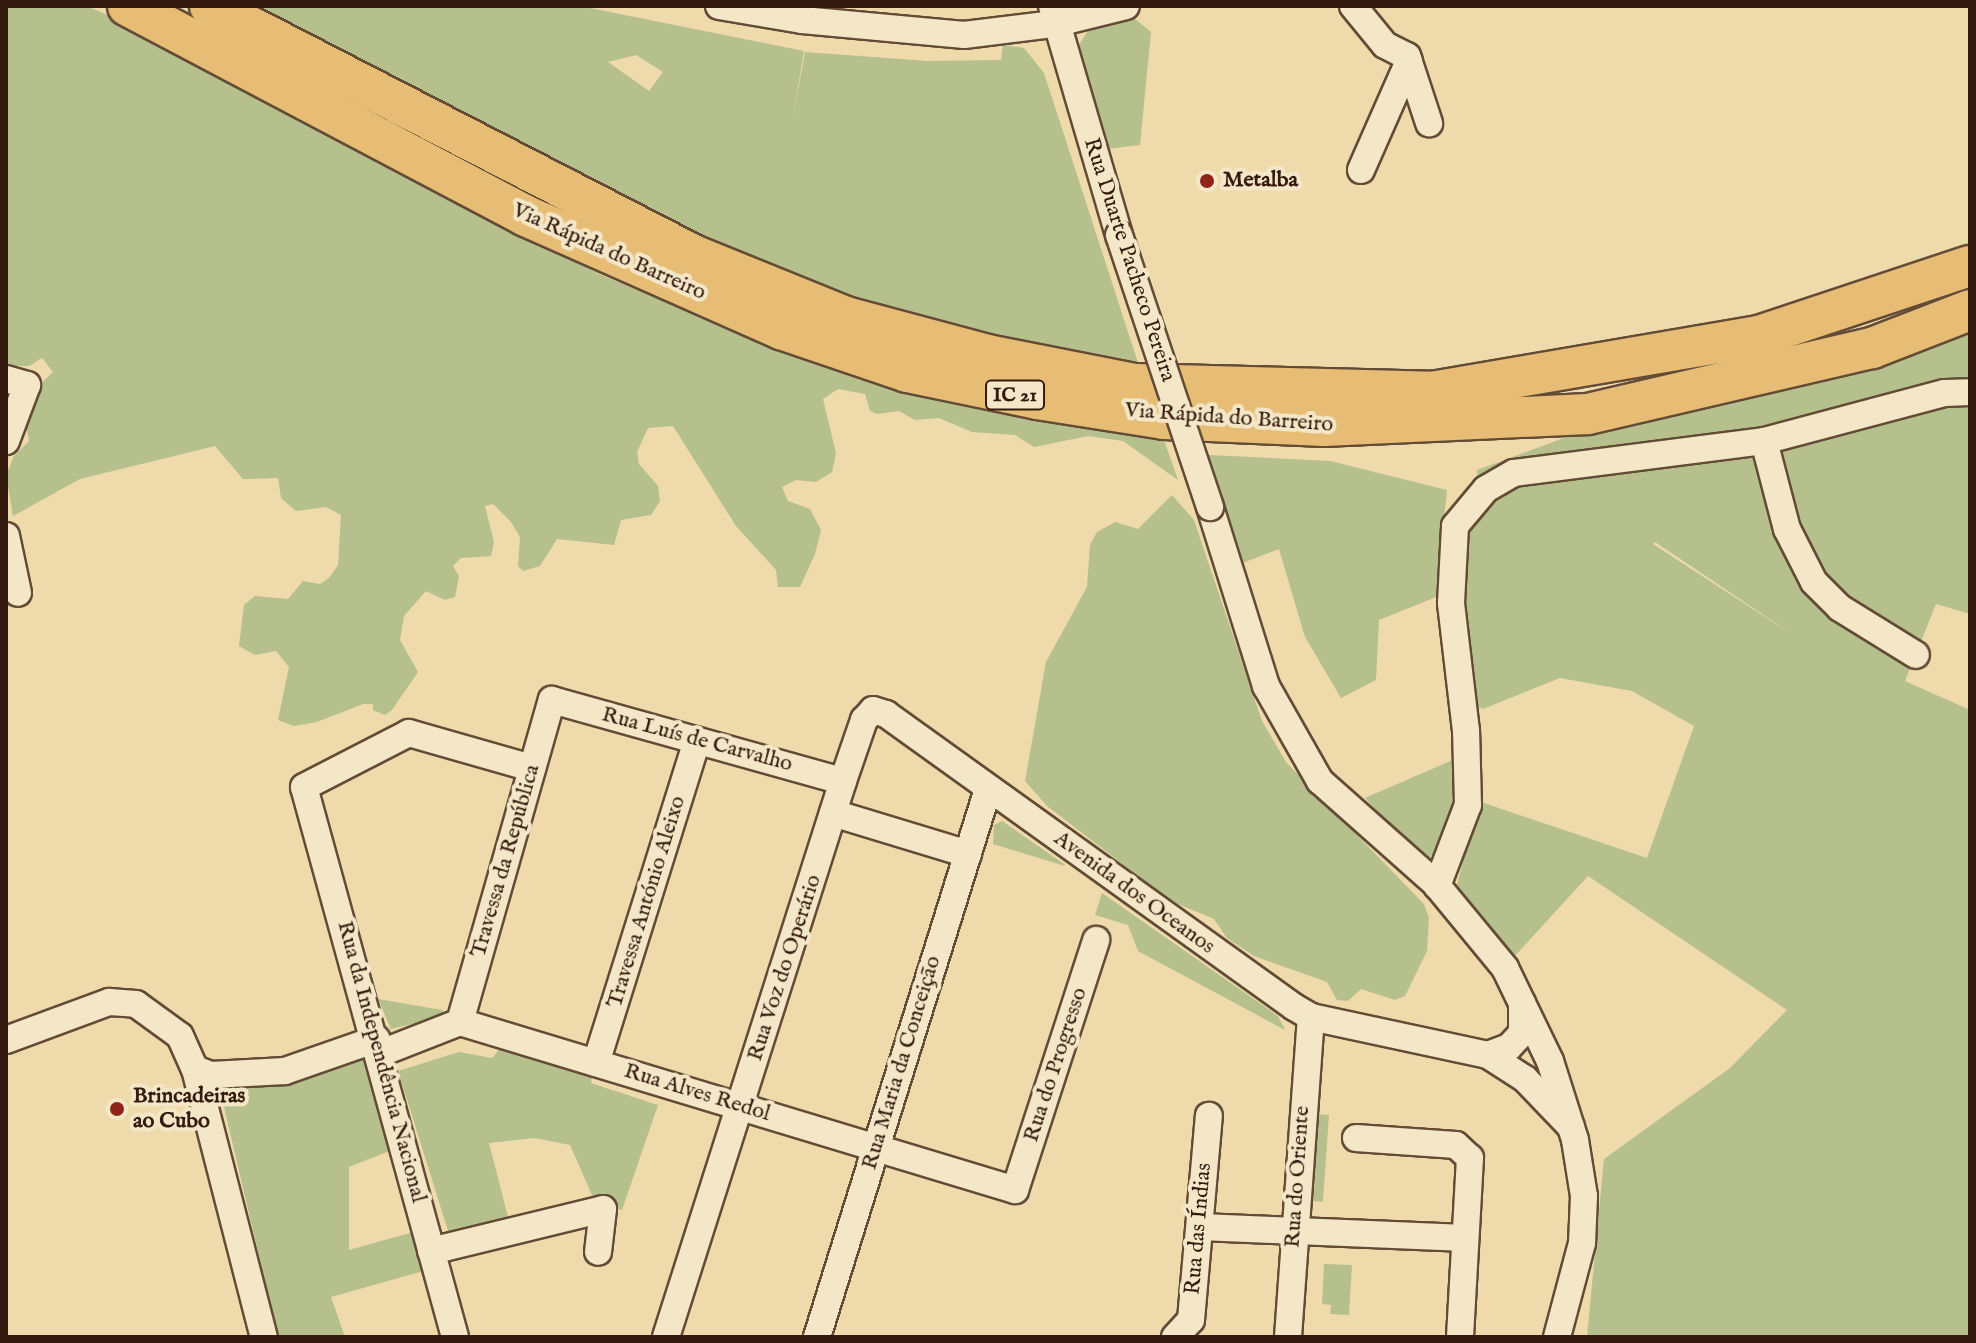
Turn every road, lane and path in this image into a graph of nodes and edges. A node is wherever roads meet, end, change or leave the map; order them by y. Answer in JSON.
{"nodes":[{"id":1,"x":128,"y":6,"type":"edge"},
{"id":2,"x":210,"y":6,"type":"edge"},
{"id":3,"x":719,"y":6,"type":"edge"},
{"id":4,"x":1126,"y":6,"type":"edge"},
{"id":5,"x":1353,"y":6,"type":"edge"},
{"id":6,"x":802,"y":13,"type":"edge"},
{"id":7,"x":1053,"y":15,"type":"edge"},
{"id":8,"x":1409,"y":61,"type":"junction"},
{"id":9,"x":1429,"y":123,"type":"dead end"},
{"id":10,"x":1361,"y":170,"type":"dead end"},
{"id":11,"x":1970,"y":266,"type":"edge"},
{"id":12,"x":1970,"y":310,"type":"edge"},
{"id":13,"x":6,"y":379,"type":"edge"},
{"id":14,"x":1970,"y":392,"type":"edge"},
{"id":15,"x":6,"y":441,"type":"edge"},
{"id":16,"x":1764,"y":441,"type":"junction"},
{"id":17,"x":6,"y":536,"type":"edge"},
{"id":18,"x":18,"y":593,"type":"dead end"},
{"id":19,"x":1916,"y":655,"type":"dead end"},
{"id":20,"x":552,"y":700,"type":"joint"},
{"id":21,"x":697,"y":740,"type":"junction"},
{"id":22,"x":532,"y":768,"type":"junction"},
{"id":23,"x":843,"y":781,"type":"junction"},
{"id":24,"x":988,"y":789,"type":"junction"},
{"id":25,"x":833,"y":813,"type":"junction"},
{"id":26,"x":968,"y":854,"type":"junction"},
{"id":27,"x":1437,"y":886,"type":"junction"},
{"id":28,"x":1096,"y":940,"type":"dead end"},
{"id":29,"x":1522,"y":999,"type":"junction"},
{"id":30,"x":1311,"y":1017,"type":"junction"},
{"id":31,"x":460,"y":1022,"type":"junction"},
{"id":32,"x":6,"y":1040,"type":"edge"},
{"id":33,"x":379,"y":1046,"type":"junction"},
{"id":34,"x":1488,"y":1055,"type":"junction"},
{"id":35,"x":596,"y":1063,"type":"junction"},
{"id":36,"x":195,"y":1069,"type":"junction"},
{"id":37,"x":741,"y":1106,"type":"junction"},
{"id":38,"x":1209,"y":1116,"type":"dead end"},
{"id":39,"x":1571,"y":1127,"type":"junction"},
{"id":40,"x":1356,"y":1138,"type":"dead end"},
{"id":41,"x":876,"y":1146,"type":"junction"},
{"id":42,"x":1015,"y":1190,"type":"joint"},
{"id":43,"x":1201,"y":1227,"type":"junction"},
{"id":44,"x":1295,"y":1231,"type":"junction"},
{"id":45,"x":1465,"y":1238,"type":"junction"},
{"id":46,"x":431,"y":1251,"type":"junction"},
{"id":47,"x":598,"y":1252,"type":"dead end"},
{"id":48,"x":264,"y":1337,"type":"edge"},
{"id":49,"x":455,"y":1337,"type":"edge"},
{"id":50,"x":666,"y":1337,"type":"edge"},
{"id":51,"x":817,"y":1337,"type":"edge"},
{"id":52,"x":1175,"y":1337,"type":"edge"},
{"id":53,"x":1288,"y":1337,"type":"edge"},
{"id":54,"x":1460,"y":1337,"type":"edge"},
{"id":55,"x":1557,"y":1337,"type":"edge"}],
"edges":[{"from":1,"to":12,"type":"highway","name":"Via Rápida do Barreiro","number":"IC 21"},
{"from":2,"to":11,"type":"highway","name":"Via Rápida do Barreiro","number":"IC 21"},
{"from":3,"to":6,"type":"street"},
{"from":4,"to":7,"type":"street"},
{"from":5,"to":8,"type":"street"},
{"from":6,"to":7,"type":"street"},
{"from":7,"to":27,"type":"street","name":"Rua Duarte Pacheco Pereira","bridge":true},
{"from":8,"to":9,"type":"street"},
{"from":8,"to":10,"type":"street"},
{"from":13,"to":15,"type":"street"},
{"from":14,"to":16,"type":"street"},
{"from":16,"to":19,"type":"street"},
{"from":16,"to":27,"type":"street"},
{"from":17,"to":18,"type":"street"},
{"from":20,"to":21,"type":"street","name":"Rua Luís de Carvalho"},
{"from":20,"to":22,"type":"street","name":"Travessa da República"},
{"from":21,"to":23,"type":"street","name":"Rua Luís de Carvalho"},
{"from":21,"to":35,"type":"street","name":"Travessa António Aleixo"},
{"from":22,"to":31,"type":"street","name":"Travessa da República"},
{"from":22,"to":33,"type":"street","name":"Rua da Independência Nacional"},
{"from":23,"to":24,"type":"street","name":"Avenida dos Oceanos"},
{"from":23,"to":25,"type":"street","name":"Rua Voz do Operário"},
{"from":24,"to":26,"type":"street","name":"Rua Maria da Conceição"},
{"from":24,"to":30,"type":"street","name":"Avenida dos Oceanos"},
{"from":25,"to":26,"type":"street"},
{"from":25,"to":37,"type":"street","name":"Rua Voz do Operário"},
{"from":26,"to":41,"type":"street","name":"Rua Maria da Conceição"},
{"from":27,"to":29,"type":"street","name":"Rua Duarte Pacheco Pereira"},
{"from":28,"to":42,"type":"street","name":"Rua do Progresso"},
{"from":29,"to":34,"type":"street"},
{"from":29,"to":39,"type":"street","name":"Rua Duarte Pacheco Pereira"},
{"from":30,"to":34,"type":"street","name":"Avenida dos Oceanos"},
{"from":30,"to":44,"type":"street","name":"Rua do Oriente"},
{"from":31,"to":33,"type":"street"},
{"from":31,"to":35,"type":"street","name":"Rua Alves Redol"},
{"from":32,"to":36,"type":"street"},
{"from":33,"to":36,"type":"street"},
{"from":33,"to":46,"type":"street","name":"Rua da Independência Nacional"},
{"from":34,"to":39,"type":"street","name":"Avenida dos Oceanos"},
{"from":35,"to":37,"type":"street","name":"Rua Alves Redol"},
{"from":36,"to":48,"type":"street"},
{"from":37,"to":41,"type":"street","name":"Rua Alves Redol"},
{"from":37,"to":50,"type":"street","name":"Rua Voz do Operário"},
{"from":38,"to":43,"type":"street","name":"Rua das Índias"},
{"from":39,"to":55,"type":"street","name":"Rua Duarte Pacheco Pereira"},
{"from":40,"to":45,"type":"street"},
{"from":41,"to":42,"type":"street","name":"Rua Alves Redol"},
{"from":41,"to":51,"type":"street","name":"Rua Maria da Conceição"},
{"from":43,"to":44,"type":"street"},
{"from":43,"to":52,"type":"street","name":"Rua das Índias"},
{"from":44,"to":45,"type":"street"},
{"from":44,"to":53,"type":"street","name":"Rua do Oriente"},
{"from":45,"to":54,"type":"street"},
{"from":46,"to":47,"type":"street"},
{"from":46,"to":49,"type":"street","name":"Rua da Independência Nacional"}]}
